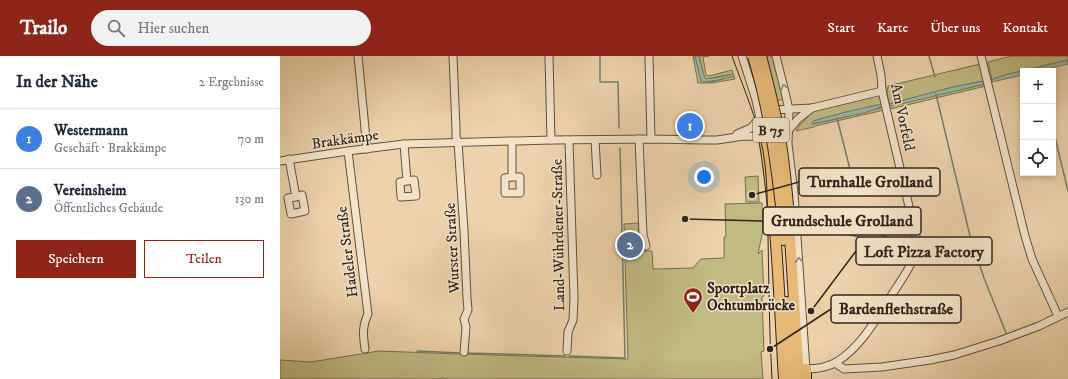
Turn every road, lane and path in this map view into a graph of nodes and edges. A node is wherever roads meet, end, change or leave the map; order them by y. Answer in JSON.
{"nodes":[{"id":1,"x":358,"y":56,"type":"edge"},
{"id":2,"x":453,"y":56,"type":"edge"},
{"id":3,"x":549,"y":56,"type":"edge"},
{"id":4,"x":649,"y":56,"type":"edge"},
{"id":5,"x":742,"y":56,"type":"edge"},
{"id":6,"x":753,"y":56,"type":"edge"},
{"id":7,"x":761,"y":56,"type":"edge"},
{"id":8,"x":776,"y":56,"type":"edge"},
{"id":9,"x":877,"y":56,"type":"edge"},
{"id":10,"x":982,"y":56,"type":"edge"},
{"id":11,"x":882,"y":91,"type":"junction"},
{"id":12,"x":812,"y":108,"type":"junction"},
{"id":13,"x":789,"y":110,"type":"junction"},
{"id":14,"x":760,"y":117,"type":"junction"},
{"id":15,"x":788,"y":130,"type":"junction"},
{"id":16,"x":732,"y":137,"type":"junction"},
{"id":17,"x":764,"y":137,"type":"junction"},
{"id":18,"x":639,"y":139,"type":"junction"},
{"id":19,"x":651,"y":139,"type":"junction"},
{"id":20,"x":551,"y":140,"type":"junction"},
{"id":21,"x":595,"y":140,"type":"junction"},
{"id":22,"x":512,"y":141,"type":"junction"},
{"id":23,"x":569,"y":141,"type":"junction"},
{"id":24,"x":458,"y":142,"type":"junction"},
{"id":25,"x":404,"y":144,"type":"junction"},
{"id":26,"x":367,"y":148,"type":"junction"},
{"id":27,"x":348,"y":151,"type":"junction"},
{"id":28,"x":280,"y":160,"type":"edge"},
{"id":29,"x":289,"y":160,"type":"junction"},
{"id":30,"x":597,"y":175,"type":"dead end"},
{"id":31,"x":512,"y":177,"type":"dead end"},
{"id":32,"x":407,"y":181,"type":"dead end"},
{"id":33,"x":296,"y":197,"type":"dead end"},
{"id":34,"x":784,"y":206,"type":"junction"},
{"id":35,"x":797,"y":230,"type":"junction"},
{"id":36,"x":646,"y":246,"type":"dead end"},
{"id":37,"x":916,"y":253,"type":"junction"},
{"id":38,"x":1068,"y":312,"type":"edge"},
{"id":39,"x":1058,"y":316,"type":"junction"},
{"id":40,"x":365,"y":349,"type":"dead end"},
{"id":41,"x":567,"y":351,"type":"dead end"},
{"id":42,"x":464,"y":352,"type":"dead end"},
{"id":43,"x":835,"y":362,"type":"junction"},
{"id":44,"x":806,"y":374,"type":"edge"},
{"id":45,"x":784,"y":379,"type":"edge"},
{"id":46,"x":791,"y":379,"type":"edge"},
{"id":47,"x":799,"y":379,"type":"edge"}],
"edges":[{"from":1,"to":26,"type":"street"},
{"from":2,"to":24,"type":"street","name":"Wurster Straße"},
{"from":3,"to":20,"type":"street"},
{"from":4,"to":19,"type":"street"},
{"from":5,"to":14,"type":"street"},
{"from":6,"to":34,"type":"highway","number":"B 75","bridge":true},
{"from":7,"to":34,"type":"highway","number":"B 75","bridge":true},
{"from":13,"to":8,"type":"street","one_way":true},
{"from":9,"to":11,"type":"street","name":"Am Vorfeld"},
{"from":10,"to":39,"type":"street"},
{"from":11,"to":12,"type":"street","name":"Brakkämpe"},
{"from":11,"to":37,"type":"street","name":"Am Vorfeld"},
{"from":12,"to":13,"type":"street","name":"Brakkämpe"},
{"from":12,"to":15,"type":"street"},
{"from":13,"to":14,"type":"street","name":"Brakkämpe"},
{"from":13,"to":15,"type":"street"},
{"from":14,"to":16,"type":"street","name":"Brakkämpe"},
{"from":14,"to":17,"type":"street"},
{"from":15,"to":17,"type":"street","name":"Brakkämpe"},
{"from":15,"to":35,"type":"street"},
{"from":16,"to":17,"type":"street","name":"Brakkämpe"},
{"from":16,"to":19,"type":"street","name":"Brakkämpe"},
{"from":17,"to":45,"type":"highway"},
{"from":18,"to":19,"type":"street","name":"Brakkämpe"},
{"from":18,"to":21,"type":"street","name":"Brakkämpe"},
{"from":18,"to":36,"type":"street"},
{"from":20,"to":22,"type":"street","name":"Brakkämpe"},
{"from":20,"to":23,"type":"street","name":"Brakkämpe"},
{"from":21,"to":23,"type":"street","name":"Brakkämpe"},
{"from":21,"to":30,"type":"street"},
{"from":22,"to":24,"type":"street","name":"Brakkämpe"},
{"from":22,"to":31,"type":"street"},
{"from":23,"to":41,"type":"street","name":"Land-Wührdener-Straße"},
{"from":24,"to":25,"type":"street","name":"Brakkämpe"},
{"from":24,"to":42,"type":"street","name":"Wurster Straße"},
{"from":25,"to":26,"type":"street","name":"Brakkämpe"},
{"from":25,"to":32,"type":"street"},
{"from":26,"to":27,"type":"street","name":"Brakkämpe"},
{"from":27,"to":29,"type":"street","name":"Brakkämpe"},
{"from":27,"to":40,"type":"street","name":"Hadeler Straße"},
{"from":28,"to":29,"type":"street","name":"Brakkämpe"},
{"from":29,"to":33,"type":"street"},
{"from":34,"to":46,"type":"highway","number":"B 75"},
{"from":34,"to":47,"type":"highway","number":"B 75"},
{"from":35,"to":37,"type":"street"},
{"from":44,"to":35,"type":"street","one_way":true},
{"from":37,"to":43,"type":"street"},
{"from":38,"to":39,"type":"street"},
{"from":39,"to":43,"type":"street"},
{"from":43,"to":44,"type":"street"}]}
